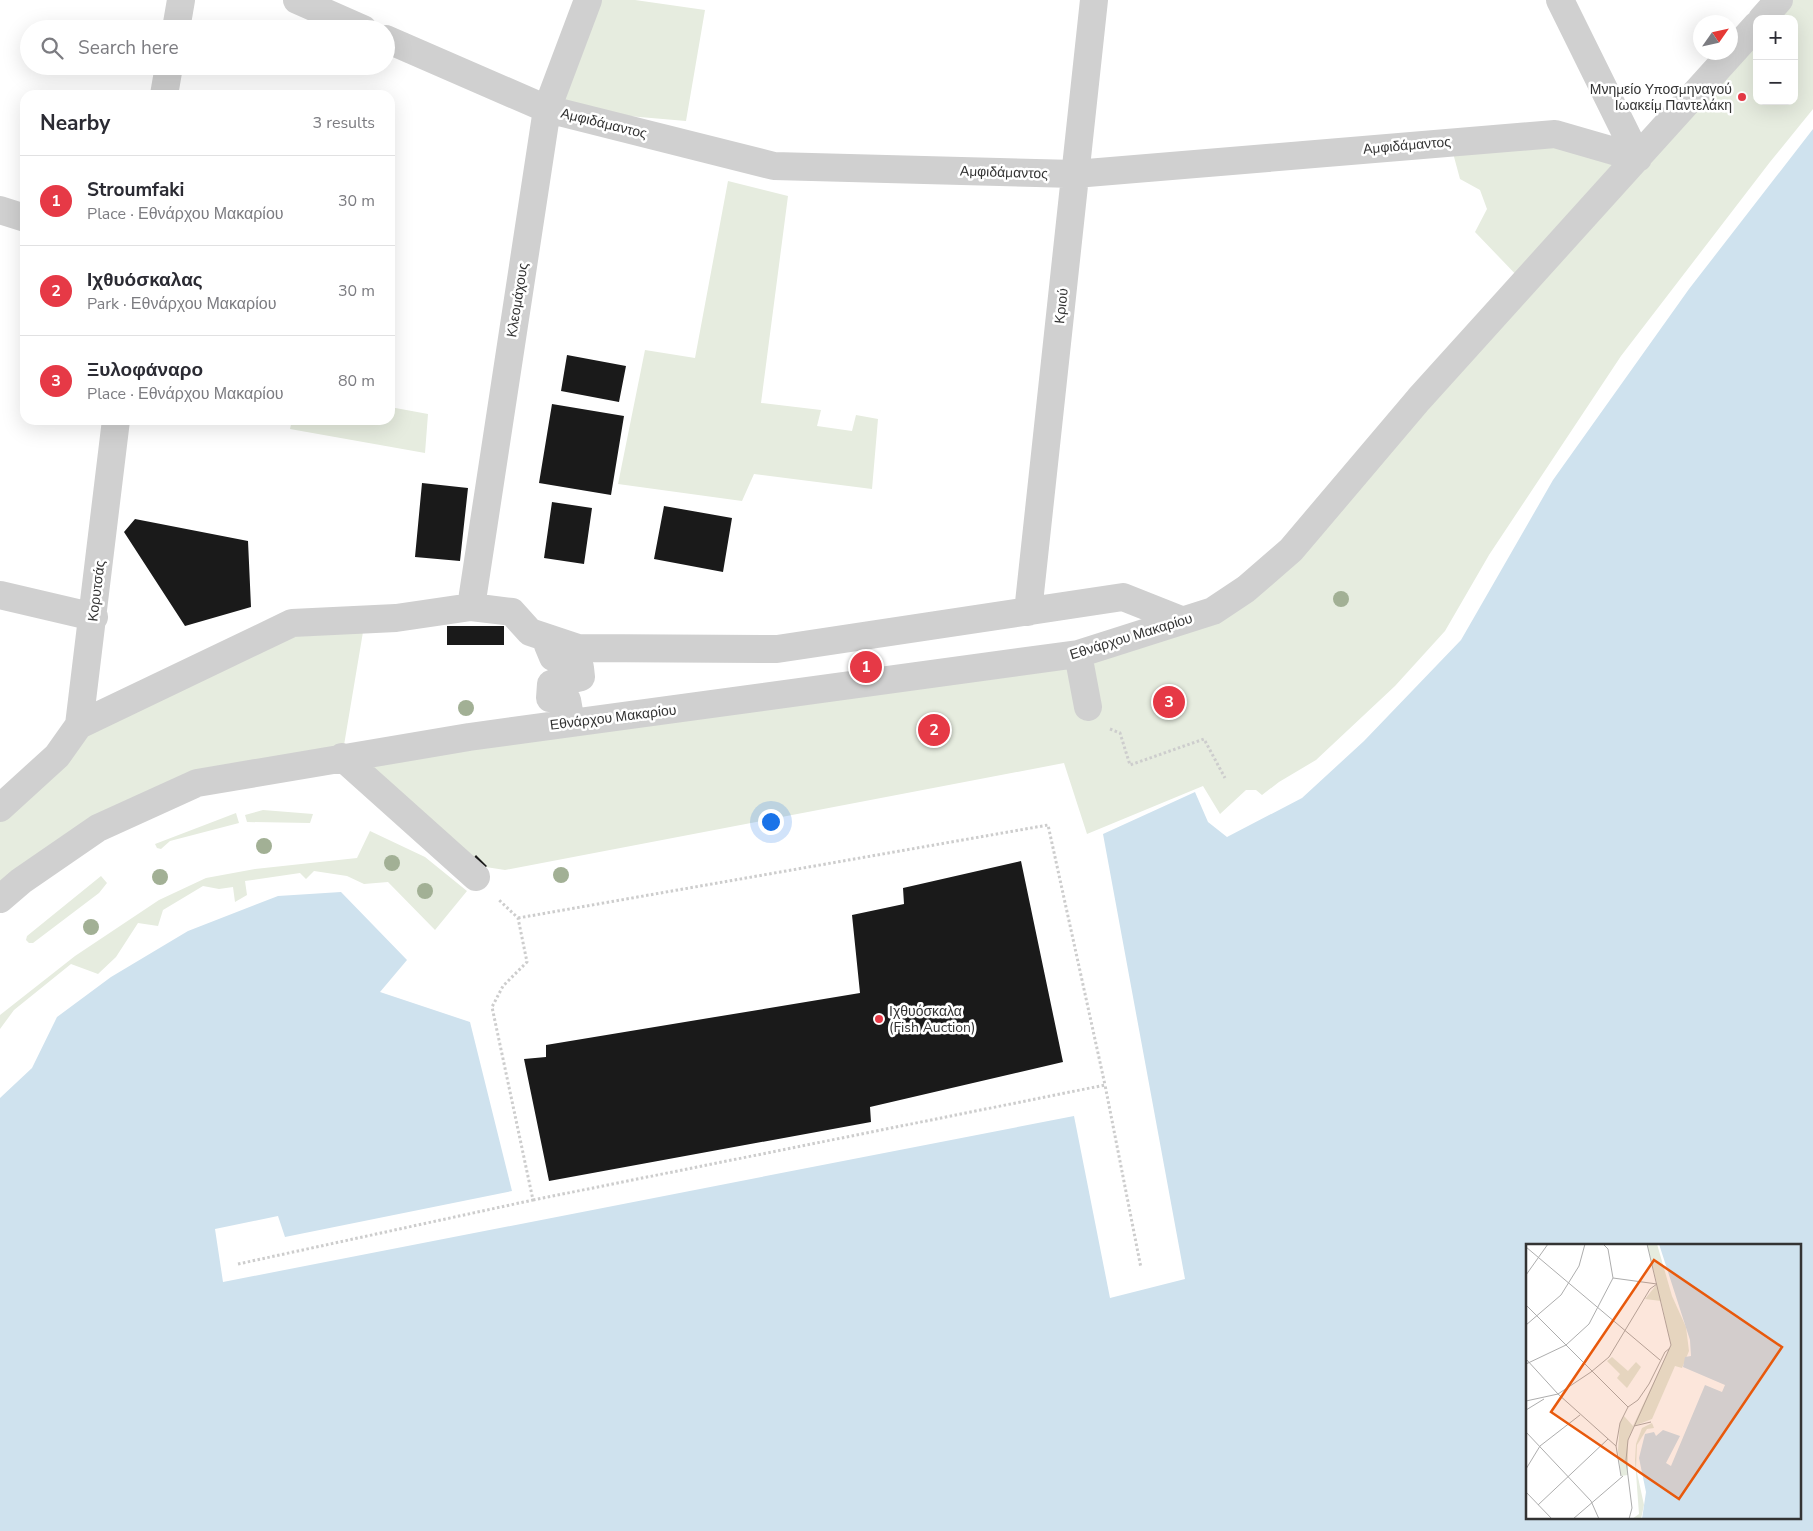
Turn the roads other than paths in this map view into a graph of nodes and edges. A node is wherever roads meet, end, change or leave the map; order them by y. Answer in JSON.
{"nodes":[{"id":1,"x":181,"y":0,"type":"edge"},
{"id":2,"x":297,"y":0,"type":"edge"},
{"id":3,"x":588,"y":0,"type":"edge"},
{"id":4,"x":1094,"y":0,"type":"edge"},
{"id":5,"x":1560,"y":0,"type":"edge"},
{"id":6,"x":1779,"y":0,"type":"edge"},
{"id":7,"x":1766,"y":15,"type":"edge"},
{"id":8,"x":178,"y":20,"type":"edge"},
{"id":9,"x":343,"y":20,"type":"edge"},
{"id":10,"x":1753,"y":29,"type":"edge"},
{"id":11,"x":395,"y":43,"type":"edge"},
{"id":12,"x":167,"y":75,"type":"edge"},
{"id":13,"x":165,"y":90,"type":"edge"},
{"id":14,"x":547,"y":109,"type":"junction"},
{"id":15,"x":1638,"y":158,"type":"junction"},
{"id":16,"x":1076,"y":174,"type":"junction"},
{"id":17,"x":0,"y":210,"type":"edge"},
{"id":18,"x":20,"y":216,"type":"edge"},
{"id":19,"x":115,"y":425,"type":"edge"},
{"id":20,"x":0,"y":595,"type":"edge"},
{"id":21,"x":471,"y":607,"type":"junction"},
{"id":22,"x":1028,"y":612,"type":"junction"},
{"id":23,"x":94,"y":617,"type":"junction"},
{"id":24,"x":1182,"y":620,"type":"junction"},
{"id":25,"x":544,"y":635,"type":"junction"},
{"id":26,"x":1078,"y":654,"type":"junction"},
{"id":27,"x":1088,"y":707,"type":"road end"},
{"id":28,"x":571,"y":722,"type":"junction"},
{"id":29,"x":79,"y":725,"type":"junction"},
{"id":30,"x":342,"y":758,"type":"junction"},
{"id":31,"x":0,"y":808,"type":"edge"},
{"id":32,"x":476,"y":877,"type":"road end"},
{"id":33,"x":0,"y":899,"type":"edge"}],
"edges":[{"from":1,"to":8,"type":"street"},
{"from":2,"to":9,"type":"street"},
{"from":3,"to":14,"type":"street","name":"Κλεομάχους"},
{"from":4,"to":16,"type":"street","name":"Κριού"},
{"from":5,"to":15,"type":"street"},
{"from":6,"to":7,"type":"street"},
{"from":10,"to":15,"type":"street","name":"Εθνάρχου Μακαρίου"},
{"from":11,"to":14,"type":"street","name":"Αμφιδάμαντος"},
{"from":12,"to":13,"type":"street"},
{"from":14,"to":16,"type":"street","name":"Αμφιδάμαντος"},
{"from":14,"to":21,"type":"street","name":"Κλεομάχους"},
{"from":15,"to":16,"type":"street","name":"Αμφιδάμαντος"},
{"from":15,"to":24,"type":"street","name":"Εθνάρχου Μακαρίου"},
{"from":16,"to":22,"type":"street","name":"Κριού"},
{"from":17,"to":18,"type":"street"},
{"from":19,"to":23,"type":"street","name":"Κορυτσάς"},
{"from":20,"to":23,"type":"street"},
{"from":21,"to":25,"type":"street"},
{"from":21,"to":29,"type":"street"},
{"from":22,"to":24,"type":"street"},
{"from":22,"to":25,"type":"street"},
{"from":23,"to":29,"type":"street","name":"Κορυτσάς"},
{"from":24,"to":26,"type":"street","name":"Εθνάρχου Μακαρίου"},
{"from":25,"to":28,"type":"street"},
{"from":26,"to":27,"type":"street"},
{"from":26,"to":28,"type":"street","name":"Εθνάρχου Μακαρίου"},
{"from":28,"to":30,"type":"street","name":"Εθνάρχου Μακαρίου"},
{"from":29,"to":31,"type":"street","name":"Κορυτσάς"},
{"from":30,"to":32,"type":"street"},
{"from":30,"to":33,"type":"street","name":"Εθνάρχου Μακαρίου"}]}
